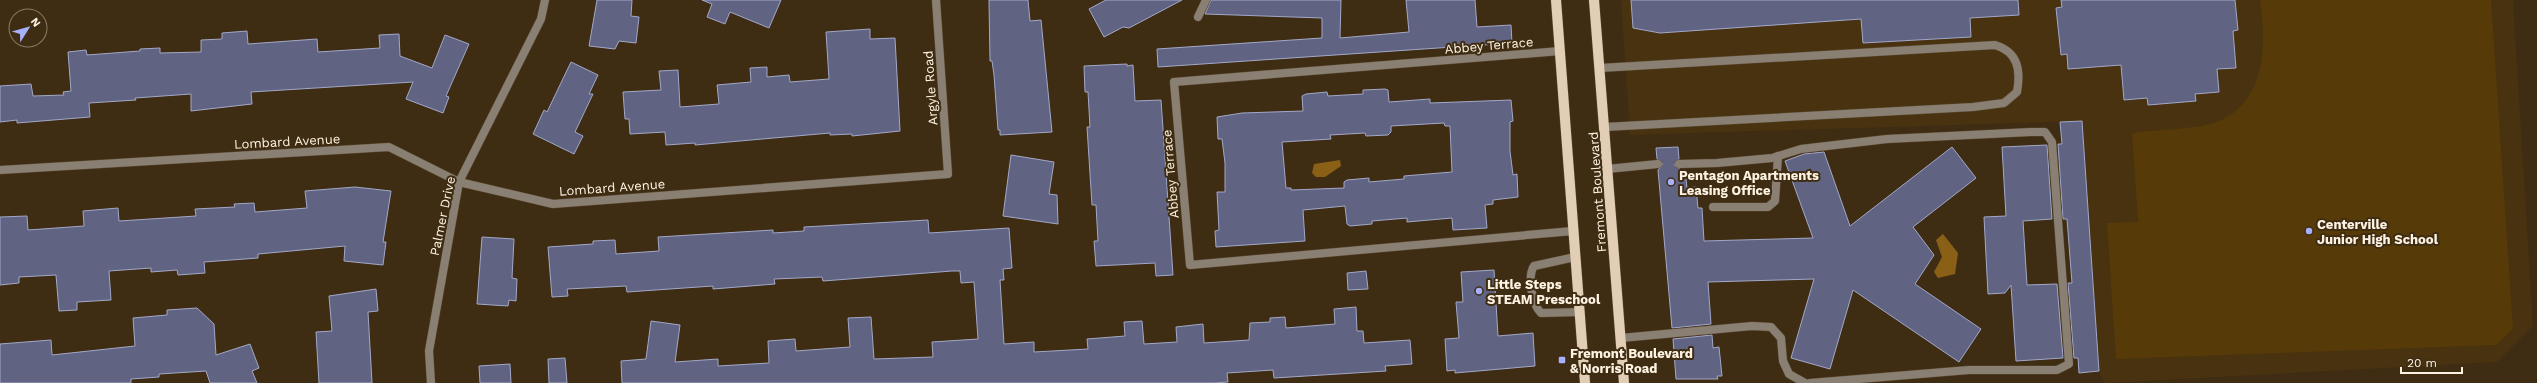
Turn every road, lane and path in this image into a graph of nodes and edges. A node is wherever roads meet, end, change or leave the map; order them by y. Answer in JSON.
{"nodes":[{"id":1,"x":544,"y":0,"type":"edge"},
{"id":2,"x":936,"y":0,"type":"edge"},
{"id":3,"x":1206,"y":0,"type":"edge"},
{"id":4,"x":1556,"y":0,"type":"edge"},
{"id":5,"x":1594,"y":0,"type":"edge"},
{"id":6,"x":1198,"y":16,"type":"dead end"},
{"id":7,"x":1560,"y":51,"type":"junction"},
{"id":8,"x":1600,"y":68,"type":"junction"},
{"id":9,"x":1606,"y":127,"type":"junction"},
{"id":10,"x":1778,"y":156,"type":"junction"},
{"id":11,"x":1658,"y":164,"type":"dead end"},
{"id":12,"x":1679,"y":164,"type":"dead end"},
{"id":13,"x":1607,"y":169,"type":"junction"},
{"id":14,"x":0,"y":170,"type":"edge"},
{"id":15,"x":948,"y":174,"type":"joint"},
{"id":16,"x":459,"y":182,"type":"junction"},
{"id":17,"x":1713,"y":208,"type":"dead end"},
{"id":18,"x":1573,"y":232,"type":"junction"},
{"id":19,"x":1576,"y":257,"type":"junction"},
{"id":20,"x":1580,"y":312,"type":"junction"},
{"id":21,"x":1621,"y":338,"type":"junction"},
{"id":22,"x":432,"y":383,"type":"edge"},
{"id":23,"x":1585,"y":383,"type":"edge"},
{"id":24,"x":1624,"y":383,"type":"edge"},
{"id":25,"x":1806,"y":383,"type":"edge"},
{"id":26,"x":1810,"y":383,"type":"edge"}],
"edges":[{"from":1,"to":16,"type":"street","name":"Palmer Drive"},
{"from":2,"to":15,"type":"street","name":"Argyle Road"},
{"from":3,"to":6,"type":"street"},
{"from":4,"to":7,"type":"main road","name":"Fremont Boulevard"},
{"from":5,"to":8,"type":"main road","name":"Fremont Boulevard"},
{"from":7,"to":18,"type":"main road","name":"Fremont Boulevard"},
{"from":7,"to":18,"type":"street","name":"Abbey Terrace"},
{"from":8,"to":9,"type":"main road","name":"Fremont Boulevard"},
{"from":8,"to":9,"type":"street"},
{"from":9,"to":13,"type":"main road","name":"Fremont Boulevard"},
{"from":10,"to":12,"type":"street"},
{"from":10,"to":17,"type":"street"},
{"from":10,"to":26,"type":"street"},
{"from":11,"to":13,"type":"street"},
{"from":13,"to":21,"type":"main road","name":"Fremont Boulevard"},
{"from":14,"to":16,"type":"street","name":"Lombard Avenue"},
{"from":15,"to":16,"type":"street","name":"Lombard Avenue"},
{"from":16,"to":22,"type":"street","name":"Palmer Drive"},
{"from":18,"to":19,"type":"main road","name":"Fremont Boulevard"},
{"from":19,"to":20,"type":"main road","name":"Fremont Boulevard"},
{"from":19,"to":20,"type":"street"},
{"from":20,"to":23,"type":"main road","name":"Fremont Boulevard"},
{"from":21,"to":24,"type":"main road","name":"Fremont Boulevard"},
{"from":21,"to":25,"type":"street"}]}
